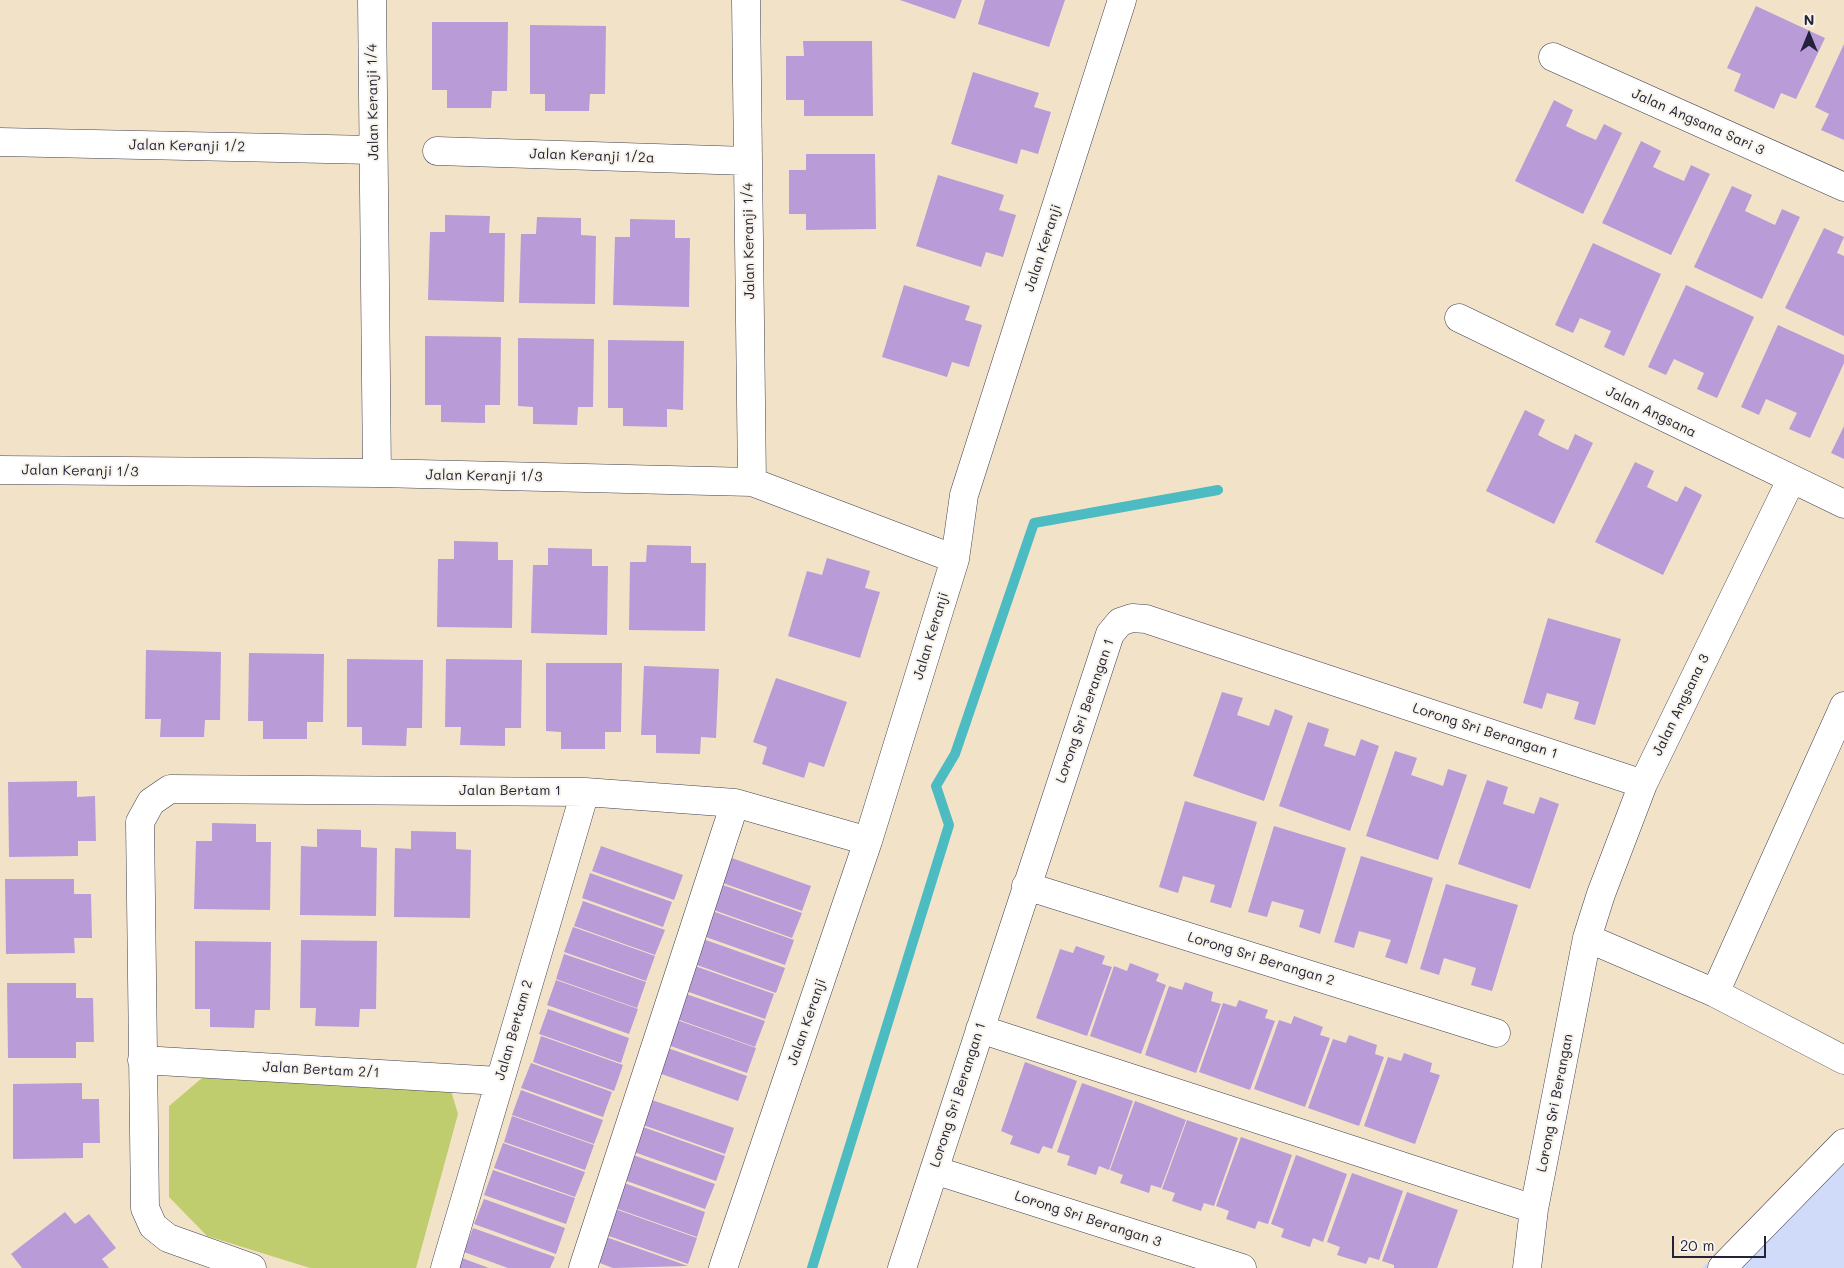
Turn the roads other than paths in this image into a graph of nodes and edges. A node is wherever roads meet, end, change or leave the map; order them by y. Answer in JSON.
{"nodes":[{"id":1,"x":372,"y":0,"type":"edge"},
{"id":2,"x":746,"y":0,"type":"edge"},
{"id":3,"x":1122,"y":0,"type":"edge"},
{"id":4,"x":1552,"y":57,"type":"dead end"},
{"id":5,"x":0,"y":142,"type":"edge"},
{"id":6,"x":373,"y":150,"type":"junction"},
{"id":7,"x":437,"y":151,"type":"dead end"},
{"id":8,"x":748,"y":161,"type":"junction"},
{"id":9,"x":1844,"y":187,"type":"edge"},
{"id":10,"x":1459,"y":318,"type":"dead end"},
{"id":11,"x":0,"y":470,"type":"edge"},
{"id":12,"x":376,"y":473,"type":"junction"},
{"id":13,"x":1791,"y":480,"type":"junction"},
{"id":14,"x":752,"y":482,"type":"junction"},
{"id":15,"x":1844,"y":504,"type":"edge"},
{"id":16,"x":955,"y":559,"type":"junction"},
{"id":17,"x":1844,"y":706,"type":"edge"},
{"id":18,"x":1643,"y":784,"type":"junction"},
{"id":19,"x":585,"y":792,"type":"junction"},
{"id":20,"x":734,"y":803,"type":"junction"},
{"id":21,"x":868,"y":841,"type":"junction"},
{"id":22,"x":1026,"y":886,"type":"junction"},
{"id":23,"x":1587,"y":938,"type":"junction"},
{"id":24,"x":1715,"y":993,"type":"junction"},
{"id":25,"x":980,"y":1029,"type":"junction"},
{"id":26,"x":1496,"y":1033,"type":"dead end"},
{"id":27,"x":142,"y":1060,"type":"junction"},
{"id":28,"x":1844,"y":1060,"type":"edge"},
{"id":29,"x":499,"y":1081,"type":"junction"},
{"id":30,"x":1844,"y":1143,"type":"edge"},
{"id":31,"x":934,"y":1170,"type":"junction"},
{"id":32,"x":1534,"y":1209,"type":"junction"},
{"id":33,"x":252,"y":1268,"type":"edge"},
{"id":34,"x":445,"y":1268,"type":"edge"},
{"id":35,"x":583,"y":1268,"type":"edge"},
{"id":36,"x":723,"y":1268,"type":"edge"},
{"id":37,"x":902,"y":1268,"type":"edge"},
{"id":38,"x":1242,"y":1268,"type":"edge"},
{"id":39,"x":1527,"y":1268,"type":"edge"},
{"id":40,"x":1722,"y":1268,"type":"edge"}],
"edges":[{"from":1,"to":6,"type":"street","name":"Jalan Keranji 1/4"},
{"from":2,"to":8,"type":"street","name":"Jalan Keranji 1/4"},
{"from":3,"to":16,"type":"street","name":"Jalan Keranji"},
{"from":4,"to":9,"type":"street","name":"Jalan Angsana Sari 3"},
{"from":5,"to":6,"type":"street","name":"Jalan Keranji 1/2"},
{"from":6,"to":12,"type":"street","name":"Jalan Keranji 1/4"},
{"from":7,"to":8,"type":"street","name":"Jalan Keranji 1/2a"},
{"from":8,"to":14,"type":"street","name":"Jalan Keranji 1/4"},
{"from":10,"to":13,"type":"street","name":"Jalan Angsana"},
{"from":11,"to":12,"type":"street","name":"Jalan Keranji 1/3"},
{"from":12,"to":14,"type":"street","name":"Jalan Keranji 1/3"},
{"from":13,"to":15,"type":"street","name":"Jalan Angsana"},
{"from":13,"to":18,"type":"street","name":"Jalan Angsana 3"},
{"from":14,"to":16,"type":"street","name":"Jalan Keranji 1/3"},
{"from":16,"to":21,"type":"street","name":"Jalan Keranji"},
{"from":17,"to":24,"type":"street"},
{"from":18,"to":22,"type":"street","name":"Lorong Sri Berangan 1"},
{"from":18,"to":23,"type":"street","name":"Jalan Angsana 3"},
{"from":19,"to":20,"type":"street","name":"Jalan Bertam 1"},
{"from":19,"to":27,"type":"street","name":"Jalan Bertam 1"},
{"from":19,"to":29,"type":"street","name":"Jalan Bertam 2"},
{"from":20,"to":21,"type":"street","name":"Jalan Bertam 1"},
{"from":20,"to":35,"type":"street"},
{"from":21,"to":36,"type":"street","name":"Jalan Keranji"},
{"from":22,"to":25,"type":"street","name":"Lorong Sri Berangan 1"},
{"from":22,"to":26,"type":"street","name":"Lorong Sri Berangan 2"},
{"from":23,"to":24,"type":"street"},
{"from":23,"to":32,"type":"street","name":"Lorong Sri Berangan"},
{"from":24,"to":28,"type":"street"},
{"from":25,"to":31,"type":"street","name":"Lorong Sri Berangan 1"},
{"from":25,"to":32,"type":"street"},
{"from":27,"to":29,"type":"street","name":"Jalan Bertam 2/1"},
{"from":27,"to":33,"type":"street"},
{"from":29,"to":34,"type":"street","name":"Jalan Bertam 2"},
{"from":30,"to":40,"type":"street"},
{"from":31,"to":37,"type":"street","name":"Lorong Sri Berangan 1"},
{"from":31,"to":38,"type":"street","name":"Lorong Sri Berangan 3"},
{"from":32,"to":39,"type":"street","name":"Lorong Sri Berangan"}]}
